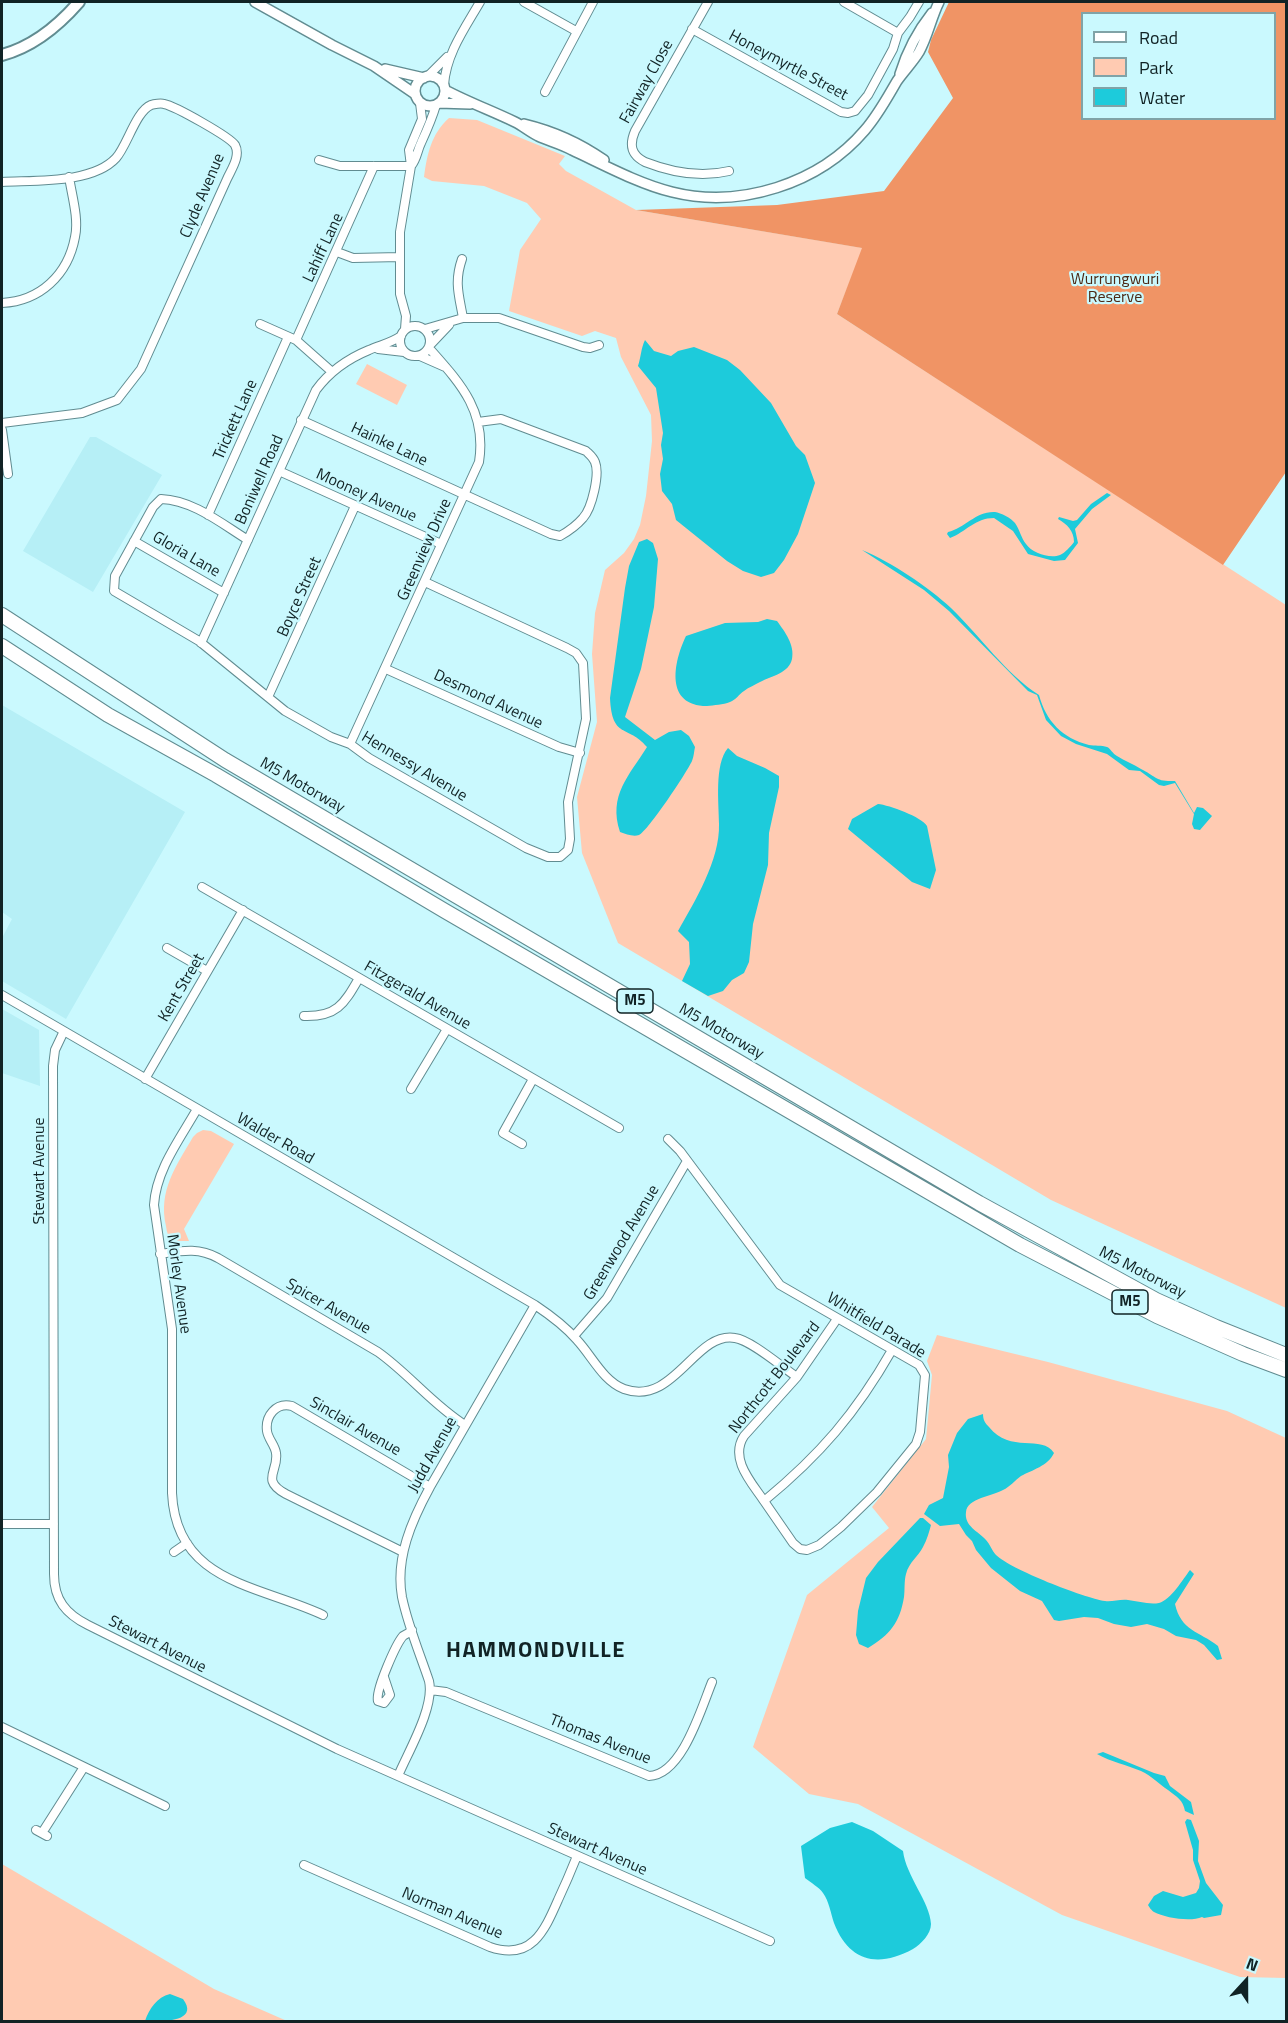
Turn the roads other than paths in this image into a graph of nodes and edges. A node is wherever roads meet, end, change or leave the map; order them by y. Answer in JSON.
{"nodes":[{"id":1,"x":79,"y":2,"type":"edge"},
{"id":2,"x":255,"y":2,"type":"edge"},
{"id":3,"x":480,"y":2,"type":"edge"},
{"id":4,"x":524,"y":2,"type":"edge"},
{"id":5,"x":593,"y":2,"type":"edge"},
{"id":6,"x":708,"y":2,"type":"edge"},
{"id":7,"x":844,"y":2,"type":"edge"},
{"id":8,"x":919,"y":2,"type":"edge"},
{"id":9,"x":937,"y":5,"type":"edge"},
{"id":10,"x":692,"y":29,"type":"junction"},
{"id":11,"x":576,"y":31,"type":"junction"},
{"id":12,"x":898,"y":33,"type":"junction"},
{"id":13,"x":451,"y":54,"type":"junction"},
{"id":14,"x":2,"y":55,"type":"edge"},
{"id":15,"x":375,"y":66,"type":"junction"},
{"id":16,"x":426,"y":77,"type":"junction"},
{"id":17,"x":444,"y":88,"type":"junction"},
{"id":18,"x":545,"y":92,"type":"dead end"},
{"id":19,"x":417,"y":98,"type":"junction"},
{"id":20,"x":437,"y":104,"type":"junction"},
{"id":21,"x":472,"y":105,"type":"junction"},
{"id":22,"x":319,"y":160,"type":"dead end"},
{"id":23,"x":374,"y":166,"type":"junction"},
{"id":24,"x":411,"y":166,"type":"junction"},
{"id":25,"x":729,"y":171,"type":"dead end"},
{"id":26,"x":69,"y":177,"type":"junction"},
{"id":27,"x":2,"y":182,"type":"edge"},
{"id":28,"x":337,"y":252,"type":"junction"},
{"id":29,"x":400,"y":257,"type":"junction"},
{"id":30,"x":462,"y":259,"type":"dead end"},
{"id":31,"x":2,"y":303,"type":"edge"},
{"id":32,"x":406,"y":316,"type":"junction"},
{"id":33,"x":463,"y":318,"type":"junction"},
{"id":34,"x":452,"y":322,"type":"junction"},
{"id":35,"x":260,"y":324,"type":"dead end"},
{"id":36,"x":421,"y":328,"type":"junction"},
{"id":37,"x":403,"y":333,"type":"junction"},
{"id":38,"x":292,"y":339,"type":"junction"},
{"id":39,"x":599,"y":345,"type":"dead end"},
{"id":40,"x":430,"y":346,"type":"junction"},
{"id":41,"x":370,"y":349,"type":"junction"},
{"id":42,"x":404,"y":352,"type":"junction"},
{"id":43,"x":420,"y":356,"type":"junction"},
{"id":44,"x":446,"y":367,"type":"junction"},
{"id":45,"x":331,"y":371,"type":"junction"},
{"id":46,"x":301,"y":420,"type":"junction"},
{"id":47,"x":478,"y":422,"type":"junction"},
{"id":48,"x":2,"y":423,"type":"edge"},
{"id":49,"x":2,"y":430,"type":"edge"},
{"id":50,"x":279,"y":471,"type":"junction"},
{"id":51,"x":8,"y":474,"type":"dead end"},
{"id":52,"x":465,"y":495,"type":"junction"},
{"id":53,"x":355,"y":506,"type":"junction"},
{"id":54,"x":208,"y":515,"type":"junction"},
{"id":55,"x":248,"y":540,"type":"junction"},
{"id":56,"x":134,"y":541,"type":"junction"},
{"id":57,"x":441,"y":544,"type":"junction"},
{"id":58,"x":425,"y":582,"type":"junction"},
{"id":59,"x":224,"y":593,"type":"junction"},
{"id":60,"x":2,"y":615,"type":"edge"},
{"id":61,"x":201,"y":643,"type":"junction"},
{"id":62,"x":2,"y":646,"type":"edge"},
{"id":63,"x":386,"y":669,"type":"junction"},
{"id":64,"x":268,"y":697,"type":"junction"},
{"id":65,"x":350,"y":744,"type":"junction"},
{"id":66,"x":580,"y":753,"type":"junction"},
{"id":67,"x":202,"y":887,"type":"dead end"},
{"id":68,"x":243,"y":910,"type":"junction"},
{"id":69,"x":167,"y":948,"type":"dead end"},
{"id":70,"x":207,"y":971,"type":"junction"},
{"id":71,"x":359,"y":978,"type":"junction"},
{"id":72,"x":2,"y":995,"type":"edge"},
{"id":73,"x":304,"y":1016,"type":"dead end"},
{"id":74,"x":447,"y":1029,"type":"junction"},
{"id":75,"x":64,"y":1031,"type":"junction"},
{"id":76,"x":145,"y":1079,"type":"junction"},
{"id":77,"x":533,"y":1079,"type":"junction"},
{"id":78,"x":411,"y":1089,"type":"dead end"},
{"id":79,"x":198,"y":1109,"type":"junction"},
{"id":80,"x":619,"y":1128,"type":"dead end"},
{"id":81,"x":668,"y":1139,"type":"dead end"},
{"id":82,"x":522,"y":1144,"type":"dead end"},
{"id":83,"x":687,"y":1161,"type":"junction"},
{"id":84,"x":160,"y":1254,"type":"junction"},
{"id":85,"x":535,"y":1305,"type":"junction"},
{"id":86,"x":837,"y":1319,"type":"junction"},
{"id":87,"x":574,"y":1336,"type":"junction"},
{"id":88,"x":892,"y":1350,"type":"junction"},
{"id":89,"x":1287,"y":1355,"type":"edge"},
{"id":90,"x":1287,"y":1370,"type":"edge"},
{"id":91,"x":797,"y":1377,"type":"junction"},
{"id":92,"x":465,"y":1425,"type":"junction"},
{"id":93,"x":430,"y":1487,"type":"junction"},
{"id":94,"x":764,"y":1501,"type":"junction"},
{"id":95,"x":2,"y":1524,"type":"edge"},
{"id":96,"x":54,"y":1524,"type":"junction"},
{"id":97,"x":186,"y":1543,"type":"junction"},
{"id":98,"x":174,"y":1552,"type":"dead end"},
{"id":99,"x":404,"y":1552,"type":"junction"},
{"id":100,"x":323,"y":1615,"type":"dead end"},
{"id":101,"x":412,"y":1630,"type":"junction"},
{"id":102,"x":384,"y":1677,"type":"dead end"},
{"id":103,"x":712,"y":1682,"type":"dead end"},
{"id":104,"x":430,"y":1690,"type":"junction"},
{"id":105,"x":2,"y":1727,"type":"edge"},
{"id":106,"x":84,"y":1767,"type":"junction"},
{"id":107,"x":398,"y":1776,"type":"junction"},
{"id":108,"x":165,"y":1806,"type":"dead end"},
{"id":109,"x":42,"y":1833,"type":"dead end"},
{"id":110,"x":578,"y":1856,"type":"junction"},
{"id":111,"x":304,"y":1865,"type":"dead end"},
{"id":112,"x":770,"y":1941,"type":"dead end"}],
"edges":[{"from":1,"to":14,"type":"main road"},
{"from":2,"to":15,"type":"street"},
{"from":3,"to":13,"type":"street"},
{"from":4,"to":11,"type":"street"},
{"from":5,"to":11,"type":"street"},
{"from":6,"to":10,"type":"street","name":"Fairway Close"},
{"from":7,"to":12,"type":"street"},
{"from":8,"to":12,"type":"street"},
{"from":9,"to":21,"type":"street"},
{"from":10,"to":12,"type":"street","name":"Honeymyrtle Street"},
{"from":10,"to":25,"type":"street","name":"Fairway Close"},
{"from":11,"to":18,"type":"street"},
{"from":13,"to":16,"type":"street"},
{"from":13,"to":17,"type":"street"},
{"from":15,"to":16,"type":"street"},
{"from":15,"to":19,"type":"street"},
{"from":16,"to":17,"type":"street"},
{"from":16,"to":19,"type":"street"},
{"from":17,"to":20,"type":"street"},
{"from":17,"to":21,"type":"street"},
{"from":19,"to":20,"type":"street"},
{"from":19,"to":24,"type":"street"},
{"from":20,"to":21,"type":"street"},
{"from":20,"to":24,"type":"street"},
{"from":22,"to":23,"type":"street"},
{"from":23,"to":24,"type":"street"},
{"from":23,"to":28,"type":"street","name":"Lahiff Lane"},
{"from":24,"to":29,"type":"street"},
{"from":26,"to":27,"type":"street","name":"Clyde Avenue"},
{"from":26,"to":31,"type":"street"},
{"from":26,"to":48,"type":"street","name":"Clyde Avenue"},
{"from":28,"to":29,"type":"street"},
{"from":28,"to":38,"type":"street","name":"Lahiff Lane"},
{"from":29,"to":32,"type":"street"},
{"from":30,"to":33,"type":"street"},
{"from":32,"to":36,"type":"street"},
{"from":32,"to":37,"type":"street"},
{"from":33,"to":34,"type":"street"},
{"from":33,"to":39,"type":"street"},
{"from":34,"to":36,"type":"street"},
{"from":34,"to":40,"type":"street"},
{"from":35,"to":38,"type":"street"},
{"from":36,"to":37,"type":"street"},
{"from":36,"to":40,"type":"street"},
{"from":37,"to":41,"type":"street","name":"Boniwell Road"},
{"from":37,"to":42,"type":"street"},
{"from":38,"to":45,"type":"street"},
{"from":38,"to":54,"type":"street","name":"Trickett Lane"},
{"from":40,"to":43,"type":"street"},
{"from":40,"to":44,"type":"street","name":"Greenview Drive"},
{"from":41,"to":42,"type":"street"},
{"from":41,"to":45,"type":"street","name":"Boniwell Road"},
{"from":42,"to":43,"type":"street"},
{"from":43,"to":44,"type":"street","name":"Greenview Drive"},
{"from":44,"to":47,"type":"street","name":"Greenview Drive"},
{"from":45,"to":46,"type":"street","name":"Boniwell Road"},
{"from":46,"to":50,"type":"street","name":"Boniwell Road"},
{"from":46,"to":52,"type":"street","name":"Hainke Lane"},
{"from":47,"to":52,"type":"street","name":"Greenview Drive"},
{"from":47,"to":52,"type":"street","name":"Hainke Lane"},
{"from":49,"to":51,"type":"street"},
{"from":50,"to":53,"type":"street","name":"Mooney Avenue"},
{"from":50,"to":55,"type":"street","name":"Boniwell Road"},
{"from":52,"to":57,"type":"street","name":"Greenview Drive"},
{"from":53,"to":57,"type":"street","name":"Mooney Avenue"},
{"from":53,"to":64,"type":"street","name":"Boyce Street"},
{"from":54,"to":55,"type":"street","name":"Hennessy Avenue"},
{"from":54,"to":56,"type":"street","name":"Hennessy Avenue"},
{"from":55,"to":59,"type":"street","name":"Boniwell Road"},
{"from":56,"to":59,"type":"street","name":"Gloria Lane"},
{"from":56,"to":61,"type":"street","name":"Hennessy Avenue"},
{"from":57,"to":58,"type":"street","name":"Greenview Drive"},
{"from":58,"to":63,"type":"street","name":"Greenview Drive"},
{"from":58,"to":66,"type":"street","name":"Hennessy Avenue"},
{"from":59,"to":61,"type":"street","name":"Boniwell Road"},
{"from":60,"to":89,"type":"highway","name":"M5 Motorway","number":"M5"},
{"from":61,"to":64,"type":"street","name":"Hennessy Avenue"},
{"from":62,"to":90,"type":"highway","name":"M5 Motorway","number":"M5"},
{"from":63,"to":65,"type":"street","name":"Greenview Drive"},
{"from":63,"to":66,"type":"street","name":"Desmond Avenue"},
{"from":64,"to":65,"type":"street","name":"Hennessy Avenue"},
{"from":65,"to":66,"type":"street","name":"Hennessy Avenue"},
{"from":67,"to":68,"type":"street","name":"Fitzgerald Avenue"},
{"from":68,"to":70,"type":"street","name":"Kent Street"},
{"from":68,"to":71,"type":"street","name":"Fitzgerald Avenue"},
{"from":69,"to":70,"type":"street"},
{"from":70,"to":76,"type":"street","name":"Kent Street"},
{"from":71,"to":73,"type":"street"},
{"from":71,"to":74,"type":"street","name":"Fitzgerald Avenue"},
{"from":72,"to":75,"type":"street","name":"Walder Road"},
{"from":74,"to":77,"type":"street","name":"Fitzgerald Avenue"},
{"from":74,"to":78,"type":"street"},
{"from":75,"to":76,"type":"street","name":"Walder Road"},
{"from":75,"to":96,"type":"street","name":"Stewart Avenue"},
{"from":76,"to":79,"type":"street","name":"Walder Road"},
{"from":77,"to":80,"type":"street","name":"Fitzgerald Avenue"},
{"from":77,"to":82,"type":"street"},
{"from":79,"to":84,"type":"street","name":"Morley Avenue"},
{"from":79,"to":85,"type":"street","name":"Walder Road"},
{"from":81,"to":83,"type":"street","name":"Whitfield Parade"},
{"from":83,"to":86,"type":"street","name":"Whitfield Parade"},
{"from":83,"to":87,"type":"street","name":"Greenwood Avenue"},
{"from":84,"to":92,"type":"street","name":"Spicer Avenue"},
{"from":84,"to":97,"type":"street","name":"Morley Avenue"},
{"from":85,"to":87,"type":"street","name":"Walder Road"},
{"from":85,"to":92,"type":"street","name":"Judd Avenue"},
{"from":86,"to":88,"type":"street","name":"Whitfield Parade"},
{"from":86,"to":91,"type":"street","name":"Northcott Boulevard"},
{"from":87,"to":91,"type":"street","name":"Walder Road"},
{"from":88,"to":94,"type":"street"},
{"from":88,"to":94,"type":"street","name":"Whitfield Parade"},
{"from":91,"to":94,"type":"street","name":"Northcott Boulevard"},
{"from":92,"to":93,"type":"street","name":"Judd Avenue"},
{"from":93,"to":99,"type":"street","name":"Judd Avenue"},
{"from":93,"to":99,"type":"street","name":"Sinclair Avenue"},
{"from":95,"to":96,"type":"street"},
{"from":96,"to":107,"type":"street","name":"Stewart Avenue"},
{"from":97,"to":98,"type":"street"},
{"from":97,"to":100,"type":"street","name":"Morley Avenue"},
{"from":99,"to":101,"type":"street","name":"Judd Avenue"},
{"from":101,"to":102,"type":"street"},
{"from":101,"to":104,"type":"street","name":"Judd Avenue"},
{"from":103,"to":104,"type":"street","name":"Thomas Avenue"},
{"from":104,"to":107,"type":"street","name":"Judd Avenue"},
{"from":105,"to":106,"type":"street"},
{"from":106,"to":108,"type":"street"},
{"from":106,"to":109,"type":"street"},
{"from":107,"to":110,"type":"street","name":"Stewart Avenue"},
{"from":110,"to":111,"type":"street","name":"Norman Avenue"},
{"from":110,"to":112,"type":"street","name":"Stewart Avenue"}]}
